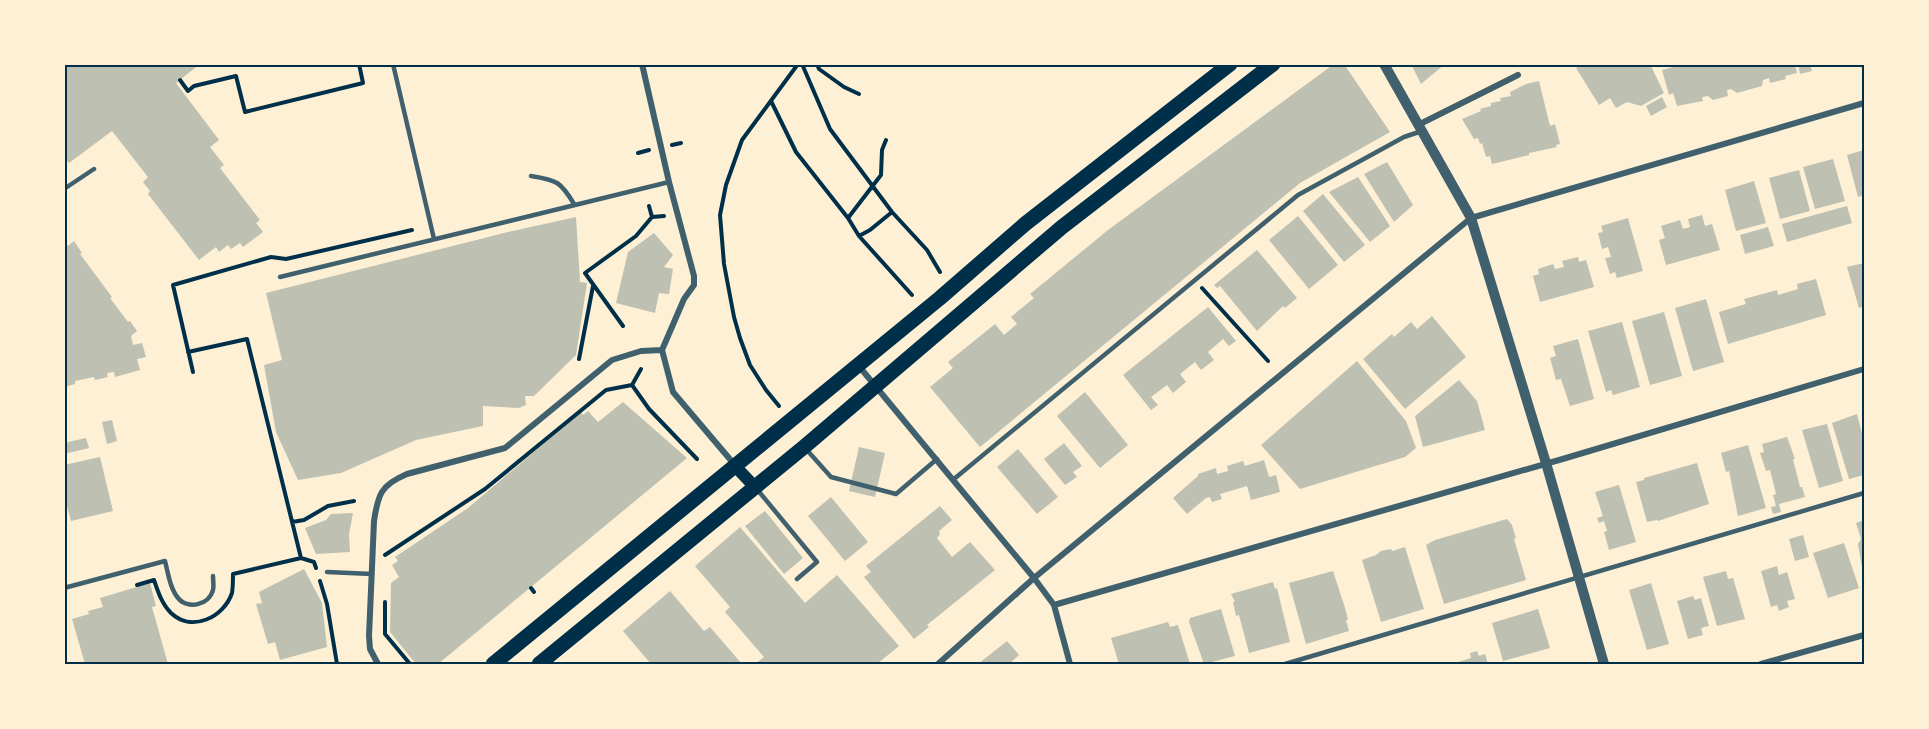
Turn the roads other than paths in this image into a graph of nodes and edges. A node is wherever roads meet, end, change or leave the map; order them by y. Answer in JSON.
{"nodes":[{"id":1,"x":393,"y":64,"type":"edge"},
{"id":2,"x":642,"y":64,"type":"edge"},
{"id":3,"x":1230,"y":64,"type":"edge"},
{"id":4,"x":1273,"y":64,"type":"edge"},
{"id":5,"x":1384,"y":64,"type":"edge"},
{"id":6,"x":1518,"y":75,"type":"dead end"},
{"id":7,"x":1864,"y":103,"type":"edge"},
{"id":8,"x":1420,"y":128,"type":"junction"},
{"id":9,"x":94,"y":169,"type":"dead end"},
{"id":10,"x":531,"y":176,"type":"dead end"},
{"id":11,"x":669,"y":182,"type":"junction"},
{"id":12,"x":64,"y":189,"type":"edge"},
{"id":13,"x":574,"y":204,"type":"junction"},
{"id":14,"x":1471,"y":218,"type":"junction"},
{"id":15,"x":434,"y":239,"type":"junction"},
{"id":16,"x":280,"y":277,"type":"dead end"},
{"id":17,"x":662,"y":350,"type":"junction"},
{"id":18,"x":858,"y":365,"type":"junction"},
{"id":19,"x":1864,"y":369,"type":"edge"},
{"id":20,"x":876,"y":386,"type":"junction"},
{"id":21,"x":804,"y":447,"type":"junction"},
{"id":22,"x":937,"y":459,"type":"junction"},
{"id":23,"x":1546,"y":463,"type":"junction"},
{"id":24,"x":734,"y":465,"type":"junction"},
{"id":25,"x":954,"y":479,"type":"junction"},
{"id":26,"x":754,"y":486,"type":"junction"},
{"id":27,"x":1864,"y":493,"type":"edge"},
{"id":28,"x":327,"y":572,"type":"dead end"},
{"id":29,"x":372,"y":574,"type":"junction"},
{"id":30,"x":213,"y":576,"type":"dead end"},
{"id":31,"x":1578,"y":577,"type":"junction"},
{"id":32,"x":1034,"y":578,"type":"junction"},
{"id":33,"x":797,"y":579,"type":"dead end"},
{"id":34,"x":64,"y":588,"type":"edge"},
{"id":35,"x":1054,"y":605,"type":"junction"},
{"id":36,"x":1864,"y":634,"type":"edge"},
{"id":37,"x":378,"y":664,"type":"edge"},
{"id":38,"x":493,"y":664,"type":"edge"},
{"id":39,"x":540,"y":664,"type":"edge"},
{"id":40,"x":938,"y":664,"type":"edge"},
{"id":41,"x":1070,"y":664,"type":"edge"},
{"id":42,"x":1285,"y":664,"type":"edge"},
{"id":43,"x":1604,"y":664,"type":"edge"},
{"id":44,"x":1761,"y":664,"type":"edge"}],
"edges":[{"from":1,"to":15,"type":"lane"},
{"from":2,"to":11,"type":"street"},
{"from":3,"to":18,"type":"main road"},
{"from":4,"to":20,"type":"main road"},
{"from":5,"to":8,"type":"street"},
{"from":6,"to":8,"type":"street"},
{"from":7,"to":14,"type":"street"},
{"from":8,"to":14,"type":"street"},
{"from":8,"to":25,"type":"lane"},
{"from":9,"to":12,"type":"lane"},
{"from":10,"to":13,"type":"lane"},
{"from":11,"to":13,"type":"lane"},
{"from":11,"to":17,"type":"street"},
{"from":13,"to":15,"type":"lane"},
{"from":14,"to":23,"type":"street"},
{"from":14,"to":32,"type":"street"},
{"from":15,"to":16,"type":"lane"},
{"from":17,"to":24,"type":"street"},
{"from":17,"to":29,"type":"street"},
{"from":18,"to":20,"type":"street"},
{"from":18,"to":24,"type":"main road"},
{"from":19,"to":23,"type":"street"},
{"from":20,"to":21,"type":"main road"},
{"from":20,"to":22,"type":"street"},
{"from":21,"to":22,"type":"lane"},
{"from":21,"to":26,"type":"main road"},
{"from":22,"to":25,"type":"street"},
{"from":23,"to":31,"type":"street"},
{"from":23,"to":35,"type":"street"},
{"from":24,"to":26,"type":"main road"},
{"from":24,"to":38,"type":"main road"},
{"from":25,"to":32,"type":"street"},
{"from":26,"to":33,"type":"lane"},
{"from":26,"to":39,"type":"main road"},
{"from":27,"to":31,"type":"lane"},
{"from":28,"to":29,"type":"lane"},
{"from":29,"to":37,"type":"street"},
{"from":30,"to":34,"type":"lane"},
{"from":31,"to":42,"type":"lane"},
{"from":31,"to":43,"type":"street"},
{"from":32,"to":35,"type":"street"},
{"from":32,"to":40,"type":"street"},
{"from":35,"to":41,"type":"street"},
{"from":36,"to":44,"type":"street"}]}
